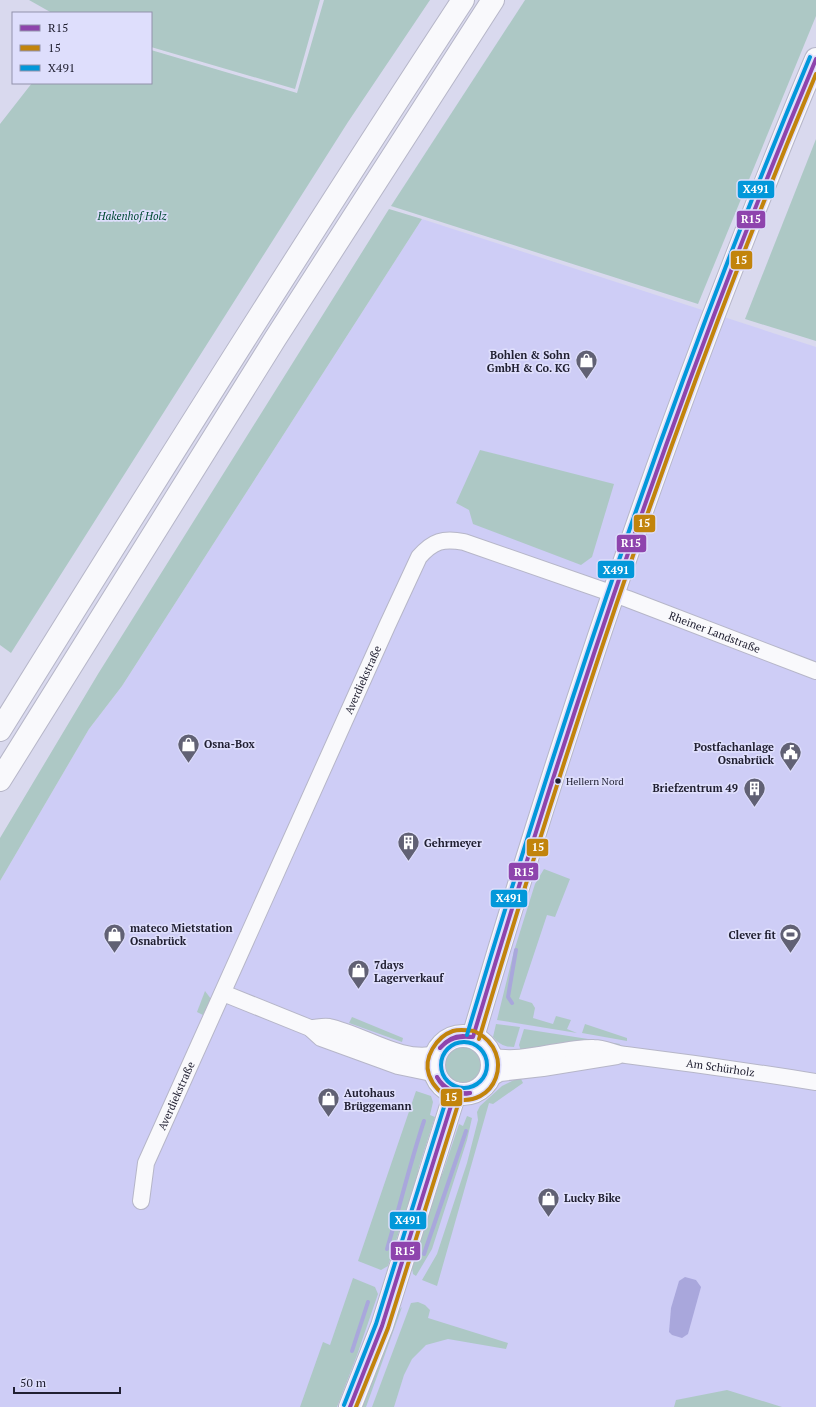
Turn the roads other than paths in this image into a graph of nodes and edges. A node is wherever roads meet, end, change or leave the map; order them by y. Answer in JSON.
{"nodes":[{"id":1,"x":462,"y":0,"type":"edge"},
{"id":2,"x":493,"y":0,"type":"edge"},
{"id":3,"x":816,"y":59,"type":"edge"},
{"id":4,"x":612,"y":594,"type":"junction"},
{"id":5,"x":816,"y":670,"type":"edge"},
{"id":6,"x":0,"y":730,"type":"edge"},
{"id":7,"x":0,"y":780,"type":"edge"},
{"id":8,"x":223,"y":993,"type":"junction"},
{"id":9,"x":473,"y":1037,"type":"junction"},
{"id":10,"x":624,"y":1055,"type":"junction"},
{"id":11,"x":492,"y":1056,"type":"junction"},
{"id":12,"x":436,"y":1063,"type":"junction"},
{"id":13,"x":490,"y":1079,"type":"junction"},
{"id":14,"x":816,"y":1082,"type":"edge"},
{"id":15,"x":456,"y":1094,"type":"junction"},
{"id":16,"x":141,"y":1201,"type":"dead end"},
{"id":17,"x":350,"y":1407,"type":"edge"}],
"edges":[{"from":1,"to":6,"type":"main road"},
{"from":2,"to":7,"type":"main road"},
{"from":3,"to":4,"type":"main road"},
{"from":4,"to":5,"type":"street","name":"Rheiner Landstraße"},
{"from":4,"to":8,"type":"street","name":"Averdiekstraße"},
{"from":4,"to":9,"type":"main road"},
{"from":8,"to":12,"type":"street"},
{"from":8,"to":16,"type":"street","name":"Averdiekstraße"},
{"from":9,"to":11,"type":"main road"},
{"from":9,"to":12,"type":"main road"},
{"from":10,"to":11,"type":"street","name":"Am Schürholz"},
{"from":10,"to":13,"type":"street","name":"Am Schürholz"},
{"from":10,"to":14,"type":"street","name":"Am Schürholz"},
{"from":11,"to":13,"type":"main road"},
{"from":12,"to":15,"type":"main road"},
{"from":13,"to":15,"type":"main road"},
{"from":15,"to":17,"type":"main road"}]}
